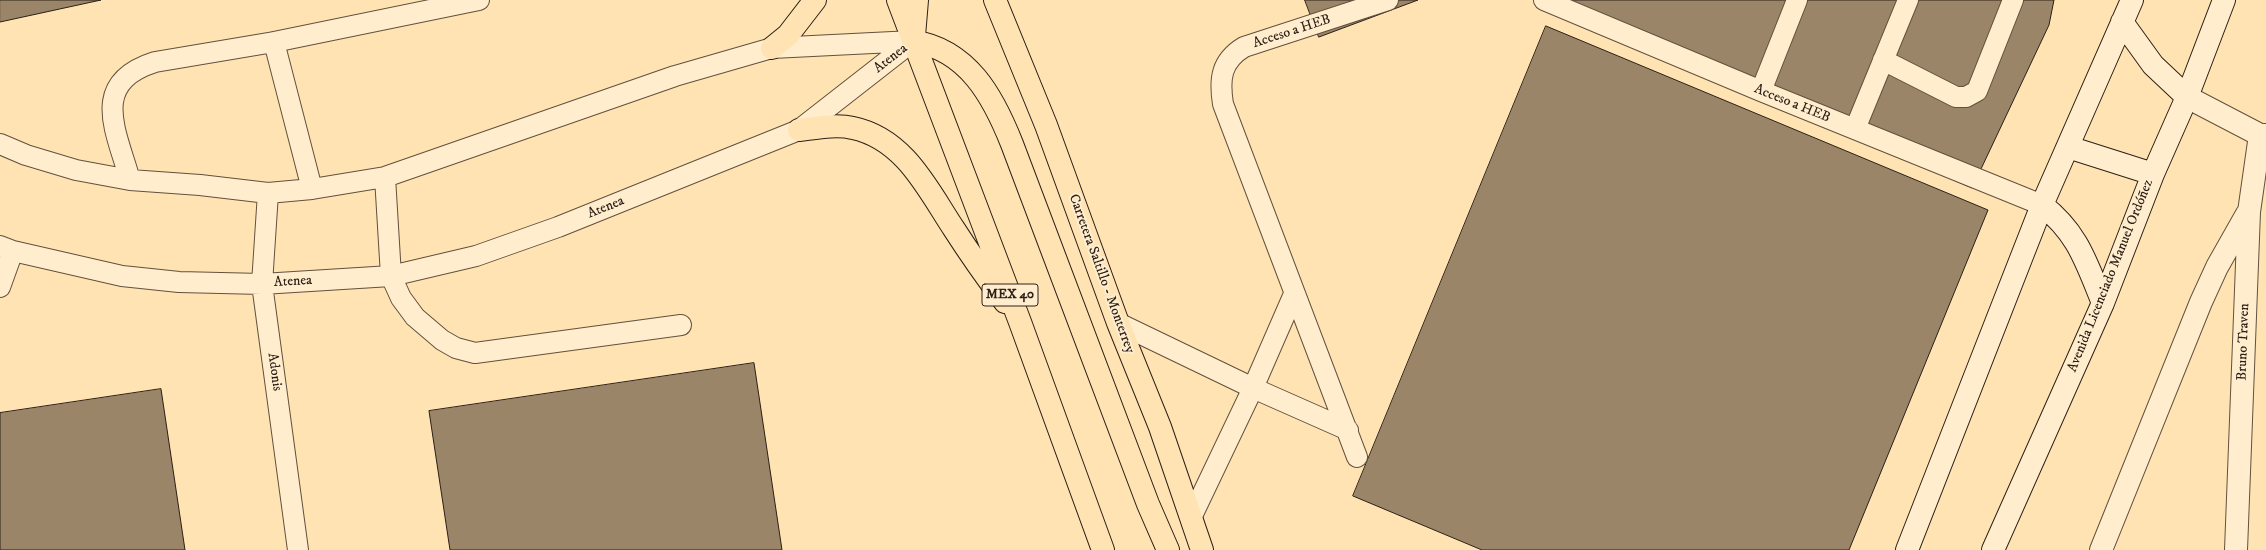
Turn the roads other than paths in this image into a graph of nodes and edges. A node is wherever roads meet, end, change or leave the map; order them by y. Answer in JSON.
{"nodes":[{"id":1,"x":479,"y":0,"type":"edge"},
{"id":2,"x":815,"y":0,"type":"edge"},
{"id":3,"x":898,"y":0,"type":"edge"},
{"id":4,"x":917,"y":0,"type":"edge"},
{"id":5,"x":995,"y":0,"type":"edge"},
{"id":6,"x":1388,"y":0,"type":"edge"},
{"id":7,"x":1544,"y":0,"type":"edge"},
{"id":8,"x":1797,"y":0,"type":"edge"},
{"id":9,"x":1908,"y":0,"type":"edge"},
{"id":10,"x":2013,"y":0,"type":"edge"},
{"id":11,"x":2132,"y":0,"type":"edge"},
{"id":12,"x":2224,"y":0,"type":"edge"},
{"id":13,"x":1362,"y":4,"type":"edge"},
{"id":14,"x":2122,"y":22,"type":"junction"},
{"id":15,"x":913,"y":41,"type":"junction"},
{"id":16,"x":274,"y":42,"type":"junction"},
{"id":17,"x":772,"y":48,"type":"junction"},
{"id":18,"x":1883,"y":60,"type":"junction"},
{"id":19,"x":1761,"y":91,"type":"junction"},
{"id":20,"x":2187,"y":97,"type":"junction"},
{"id":21,"x":1855,"y":129,"type":"junction"},
{"id":22,"x":799,"y":130,"type":"junction"},
{"id":23,"x":2263,"y":135,"type":"edge"},
{"id":24,"x":0,"y":144,"type":"edge"},
{"id":25,"x":2068,"y":147,"type":"junction"},
{"id":26,"x":2153,"y":174,"type":"junction"},
{"id":27,"x":385,"y":177,"type":"junction"},
{"id":28,"x":130,"y":180,"type":"junction"},
{"id":29,"x":312,"y":189,"type":"junction"},
{"id":30,"x":268,"y":193,"type":"junction"},
{"id":31,"x":2042,"y":205,"type":"junction"},
{"id":32,"x":2249,"y":212,"type":"junction"},
{"id":33,"x":6,"y":248,"type":"edge"},
{"id":34,"x":391,"y":276,"type":"junction"},
{"id":35,"x":262,"y":284,"type":"junction"},
{"id":36,"x":0,"y":286,"type":"edge"},
{"id":37,"x":1294,"y":294,"type":"junction"},
{"id":38,"x":2103,"y":303,"type":"junction"},
{"id":39,"x":1020,"y":322,"type":"junction"},
{"id":40,"x":1118,"y":323,"type":"junction"},
{"id":41,"x":681,"y":325,"type":"dead end"},
{"id":42,"x":1245,"y":383,"type":"junction"},
{"id":43,"x":1348,"y":430,"type":"junction"},
{"id":44,"x":1357,"y":457,"type":"dead end"},
{"id":45,"x":1082,"y":495,"type":"junction"},
{"id":46,"x":1191,"y":518,"type":"junction"},
{"id":47,"x":298,"y":550,"type":"edge"},
{"id":48,"x":1092,"y":550,"type":"edge"},
{"id":49,"x":1103,"y":550,"type":"edge"},
{"id":50,"x":1168,"y":550,"type":"edge"},
{"id":51,"x":1202,"y":550,"type":"edge"},
{"id":52,"x":1907,"y":550,"type":"edge"},
{"id":53,"x":1993,"y":550,"type":"edge"},
{"id":54,"x":2101,"y":550,"type":"edge"},
{"id":55,"x":2236,"y":550,"type":"edge"}],
"edges":[{"from":1,"to":16,"type":"lane"},
{"from":2,"to":17,"type":"main road"},
{"from":3,"to":15,"type":"main road","number":"MEX 40"},
{"from":4,"to":15,"type":"main road"},
{"from":5,"to":40,"type":"main road","name":"Carretera Saltillo - Monterrey"},
{"from":6,"to":13,"type":"lane","name":"Acceso a HEB"},
{"from":7,"to":19,"type":"lane","name":"Acceso a HEB"},
{"from":8,"to":19,"type":"lane"},
{"from":9,"to":18,"type":"lane"},
{"from":10,"to":18,"type":"lane"},
{"from":11,"to":14,"type":"main road"},
{"from":12,"to":20,"type":"main road","name":"Avenida Licenciado Manuel Ordóñez"},
{"from":13,"to":37,"type":"lane","name":"Acceso a HEB"},
{"from":14,"to":20,"type":"main road"},
{"from":14,"to":25,"type":"main road"},
{"from":15,"to":17,"type":"lane","name":"Atenea"},
{"from":15,"to":22,"type":"lane","name":"Atenea"},
{"from":15,"to":39,"type":"main road","number":"MEX 40"},
{"from":15,"to":50,"type":"main road"},
{"from":16,"to":28,"type":"lane"},
{"from":16,"to":29,"type":"lane"},
{"from":17,"to":27,"type":"lane","name":"Atenea"},
{"from":18,"to":21,"type":"lane"},
{"from":19,"to":21,"type":"lane","name":"Acceso a HEB"},
{"from":20,"to":23,"type":"main road"},
{"from":20,"to":26,"type":"main road","name":"Avenida Licenciado Manuel Ordóñez"},
{"from":21,"to":31,"type":"lane","name":"Acceso a HEB"},
{"from":22,"to":34,"type":"lane","name":"Atenea"},
{"from":22,"to":39,"type":"main road"},
{"from":23,"to":32,"type":"main road","name":"Bruno Traven"},
{"from":24,"to":28,"type":"lane","name":"Atenea"},
{"from":25,"to":26,"type":"main road"},
{"from":25,"to":31,"type":"main road"},
{"from":26,"to":38,"type":"main road","name":"Avenida Licenciado Manuel Ordóñez"},
{"from":27,"to":29,"type":"lane","name":"Atenea"},
{"from":27,"to":34,"type":"lane"},
{"from":28,"to":30,"type":"lane","name":"Atenea"},
{"from":29,"to":30,"type":"lane","name":"Atenea"},
{"from":30,"to":35,"type":"lane","name":"Adonis"},
{"from":31,"to":38,"type":"main road"},
{"from":31,"to":52,"type":"main road"},
{"from":32,"to":54,"type":"main road"},
{"from":32,"to":55,"type":"main road","name":"Bruno Traven"},
{"from":33,"to":35,"type":"lane","name":"Atenea"},
{"from":33,"to":36,"type":"lane"},
{"from":34,"to":35,"type":"lane","name":"Atenea"},
{"from":34,"to":41,"type":"lane"},
{"from":35,"to":47,"type":"lane","name":"Adonis"},
{"from":37,"to":42,"type":"lane"},
{"from":37,"to":43,"type":"lane"},
{"from":38,"to":53,"type":"main road","name":"Avenida Licenciado Manuel Ordóñez"},
{"from":39,"to":45,"type":"main road","number":"MEX 40"},
{"from":40,"to":42,"type":"lane"},
{"from":40,"to":46,"type":"main road","name":"Carretera Saltillo - Monterrey"},
{"from":42,"to":43,"type":"lane"},
{"from":42,"to":46,"type":"lane"},
{"from":43,"to":44,"type":"lane"},
{"from":45,"to":48,"type":"main road"},
{"from":45,"to":49,"type":"main road","number":"MEX 40"},
{"from":46,"to":51,"type":"main road","name":"Carretera Saltillo - Monterrey"}]}
